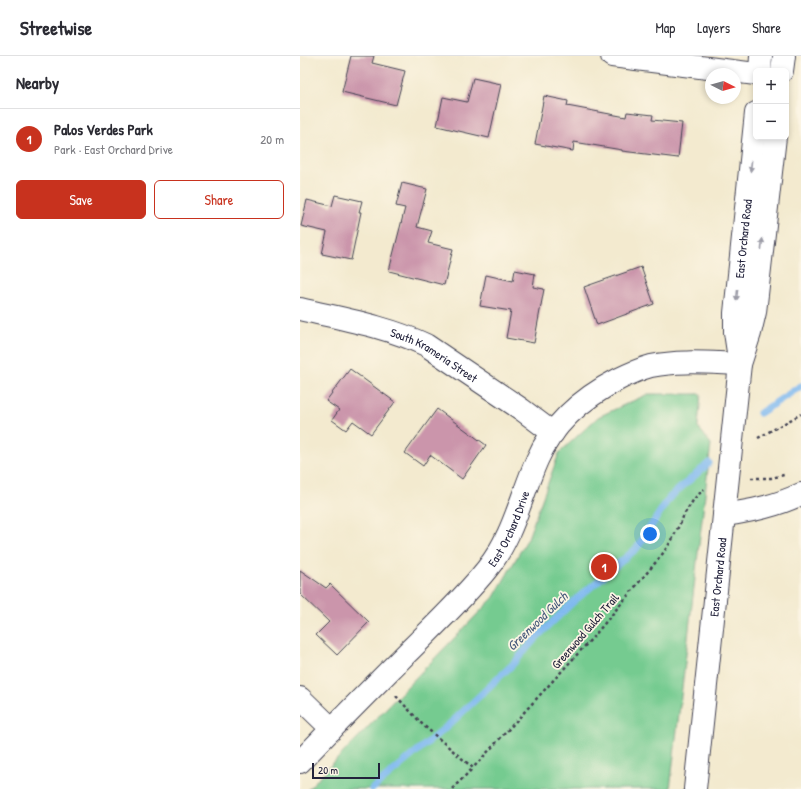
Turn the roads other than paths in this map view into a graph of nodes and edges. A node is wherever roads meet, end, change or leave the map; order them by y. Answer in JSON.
{"nodes":[{"id":1,"x":612,"y":56,"type":"edge"},
{"id":2,"x":761,"y":56,"type":"edge"},
{"id":3,"x":784,"y":56,"type":"edge"},
{"id":4,"x":760,"y":68,"type":"edge"},
{"id":5,"x":782,"y":68,"type":"edge"},
{"id":6,"x":753,"y":74,"type":"edge"},
{"id":7,"x":753,"y":140,"type":"edge"},
{"id":8,"x":774,"y":140,"type":"edge"},
{"id":9,"x":300,"y":309,"type":"edge"},
{"id":10,"x":740,"y":364,"type":"junction"},
{"id":11,"x":553,"y":433,"type":"junction"},
{"id":12,"x":801,"y":494,"type":"edge"},
{"id":13,"x":724,"y":515,"type":"junction"},
{"id":14,"x":300,"y":698,"type":"edge"},
{"id":15,"x":332,"y":729,"type":"junction"},
{"id":16,"x":300,"y":762,"type":"edge"},
{"id":17,"x":695,"y":789,"type":"edge"}],
"edges":[{"from":1,"to":6,"type":"street"},
{"from":2,"to":4,"type":"street"},
{"from":3,"to":5,"type":"street"},
{"from":7,"to":10,"type":"street","name":"East Orchard Road","one_way":true},
{"from":10,"to":8,"type":"street","name":"East Orchard Road","one_way":true},
{"from":9,"to":11,"type":"street","name":"South Krameria Street"},
{"from":10,"to":11,"type":"street","name":"East Orchard Drive"},
{"from":10,"to":13,"type":"street","name":"East Orchard Road"},
{"from":11,"to":15,"type":"street","name":"East Orchard Drive"},
{"from":12,"to":13,"type":"street"},
{"from":13,"to":17,"type":"street","name":"East Orchard Road"},
{"from":14,"to":15,"type":"street"},
{"from":15,"to":16,"type":"street","name":"East Orchard Drive"}]}
